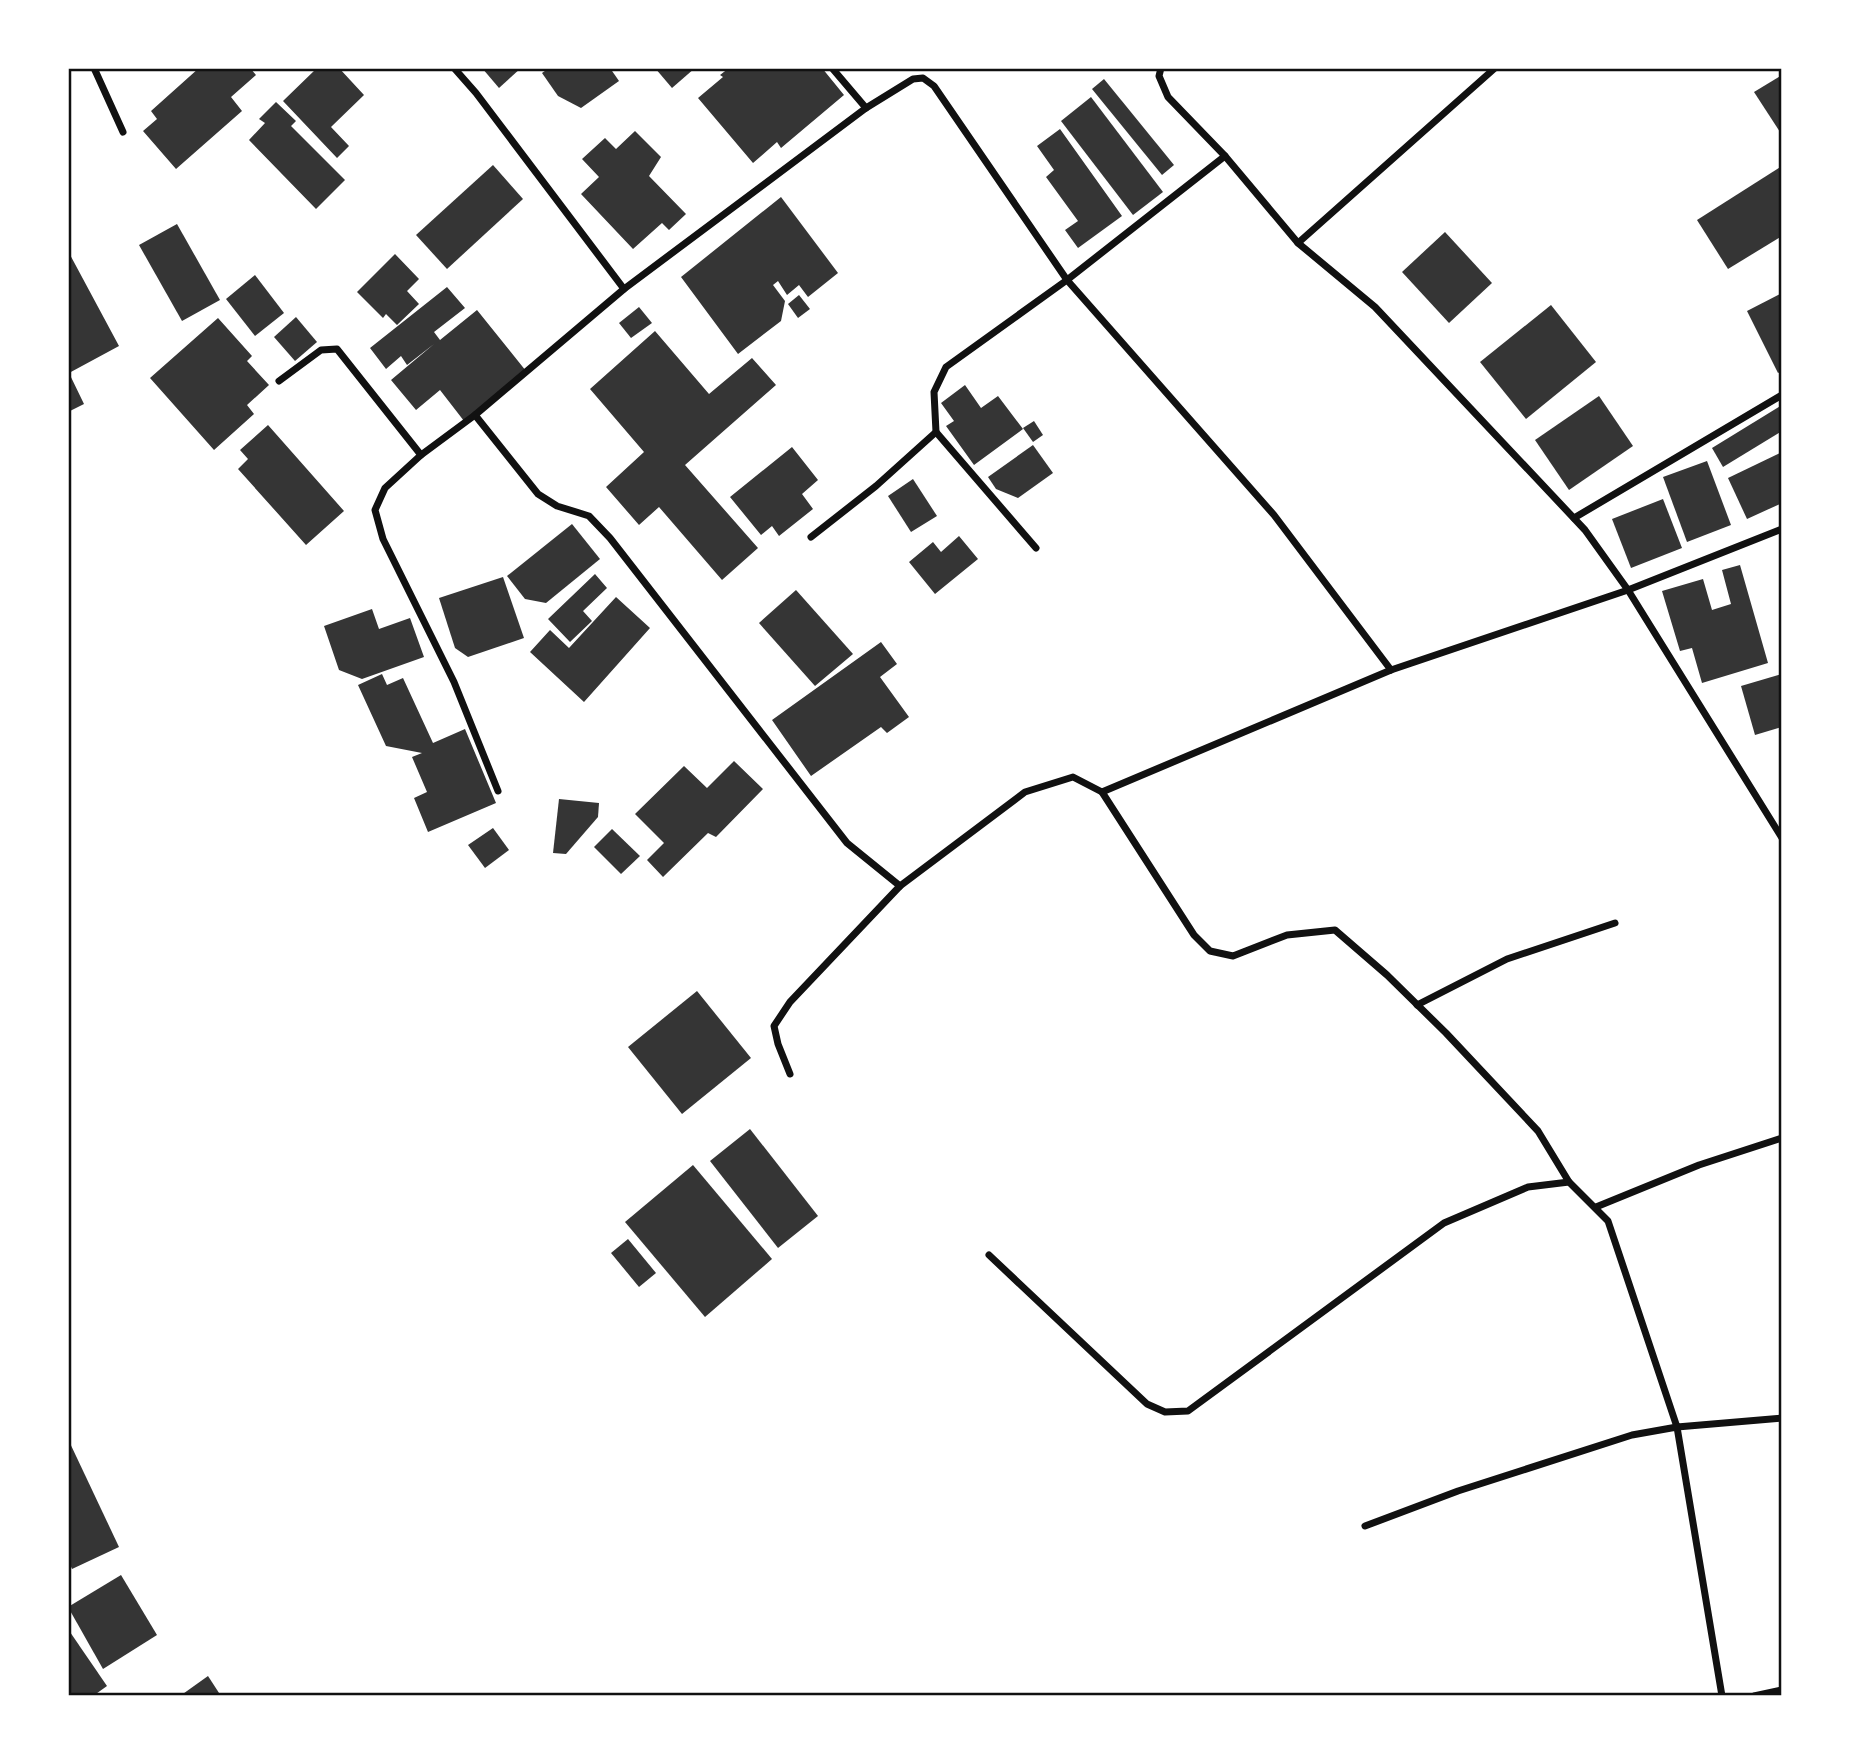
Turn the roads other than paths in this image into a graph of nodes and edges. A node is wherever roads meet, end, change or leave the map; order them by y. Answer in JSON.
{"nodes":[{"id":1,"x":94,"y":68,"type":"edge"},
{"id":2,"x":454,"y":68,"type":"edge"},
{"id":3,"x":832,"y":68,"type":"edge"},
{"id":4,"x":1161,"y":68,"type":"edge"},
{"id":5,"x":1495,"y":68,"type":"edge"},
{"id":6,"x":866,"y":108,"type":"junction"},
{"id":7,"x":123,"y":132,"type":"dead end"},
{"id":8,"x":1225,"y":156,"type":"junction"},
{"id":9,"x":1297,"y":243,"type":"junction"},
{"id":10,"x":1067,"y":280,"type":"junction"},
{"id":11,"x":624,"y":289,"type":"junction"},
{"id":12,"x":279,"y":381,"type":"dead end"},
{"id":13,"x":1782,"y":395,"type":"edge"},
{"id":14,"x":475,"y":415,"type":"junction"},
{"id":15,"x":936,"y":432,"type":"junction"},
{"id":16,"x":421,"y":455,"type":"junction"},
{"id":17,"x":1574,"y":518,"type":"junction"},
{"id":18,"x":1782,"y":529,"type":"edge"},
{"id":19,"x":811,"y":537,"type":"dead end"},
{"id":20,"x":1037,"y":548,"type":"dead end"},
{"id":21,"x":1628,"y":590,"type":"junction"},
{"id":22,"x":1391,"y":670,"type":"junction"},
{"id":23,"x":498,"y":791,"type":"dead end"},
{"id":24,"x":1102,"y":792,"type":"junction"},
{"id":25,"x":1782,"y":838,"type":"edge"},
{"id":26,"x":900,"y":886,"type":"junction"},
{"id":27,"x":1615,"y":923,"type":"dead end"},
{"id":28,"x":1417,"y":1005,"type":"junction"},
{"id":29,"x":790,"y":1074,"type":"dead end"},
{"id":30,"x":1782,"y":1138,"type":"edge"},
{"id":31,"x":1569,"y":1182,"type":"junction"},
{"id":32,"x":1596,"y":1208,"type":"junction"},
{"id":33,"x":989,"y":1255,"type":"dead end"},
{"id":34,"x":1782,"y":1418,"type":"edge"},
{"id":35,"x":1677,"y":1426,"type":"junction"},
{"id":36,"x":1365,"y":1526,"type":"dead end"},
{"id":37,"x":1782,"y":1690,"type":"edge"},
{"id":38,"x":1722,"y":1696,"type":"edge"},
{"id":39,"x":1754,"y":1696,"type":"edge"}],
"edges":[{"from":1,"to":7,"type":"street"},
{"from":2,"to":11,"type":"street"},
{"from":3,"to":6,"type":"street"},
{"from":4,"to":8,"type":"street"},
{"from":5,"to":9,"type":"street"},
{"from":6,"to":10,"type":"street"},
{"from":6,"to":11,"type":"street"},
{"from":8,"to":9,"type":"street"},
{"from":8,"to":10,"type":"street"},
{"from":9,"to":17,"type":"street"},
{"from":10,"to":15,"type":"street"},
{"from":10,"to":22,"type":"street"},
{"from":11,"to":14,"type":"street"},
{"from":12,"to":16,"type":"street"},
{"from":13,"to":17,"type":"street"},
{"from":14,"to":16,"type":"street"},
{"from":14,"to":26,"type":"street"},
{"from":15,"to":19,"type":"street"},
{"from":15,"to":20,"type":"street"},
{"from":16,"to":23,"type":"street"},
{"from":17,"to":21,"type":"street"},
{"from":18,"to":21,"type":"street"},
{"from":21,"to":22,"type":"street"},
{"from":21,"to":25,"type":"street"},
{"from":22,"to":24,"type":"street"},
{"from":24,"to":26,"type":"street"},
{"from":24,"to":28,"type":"street"},
{"from":26,"to":29,"type":"street"},
{"from":27,"to":28,"type":"street"},
{"from":28,"to":31,"type":"street"},
{"from":30,"to":32,"type":"street"},
{"from":31,"to":32,"type":"street"},
{"from":31,"to":33,"type":"street"},
{"from":32,"to":35,"type":"street"},
{"from":34,"to":35,"type":"street"},
{"from":35,"to":36,"type":"street"},
{"from":35,"to":38,"type":"street"},
{"from":37,"to":39,"type":"street"}]}
